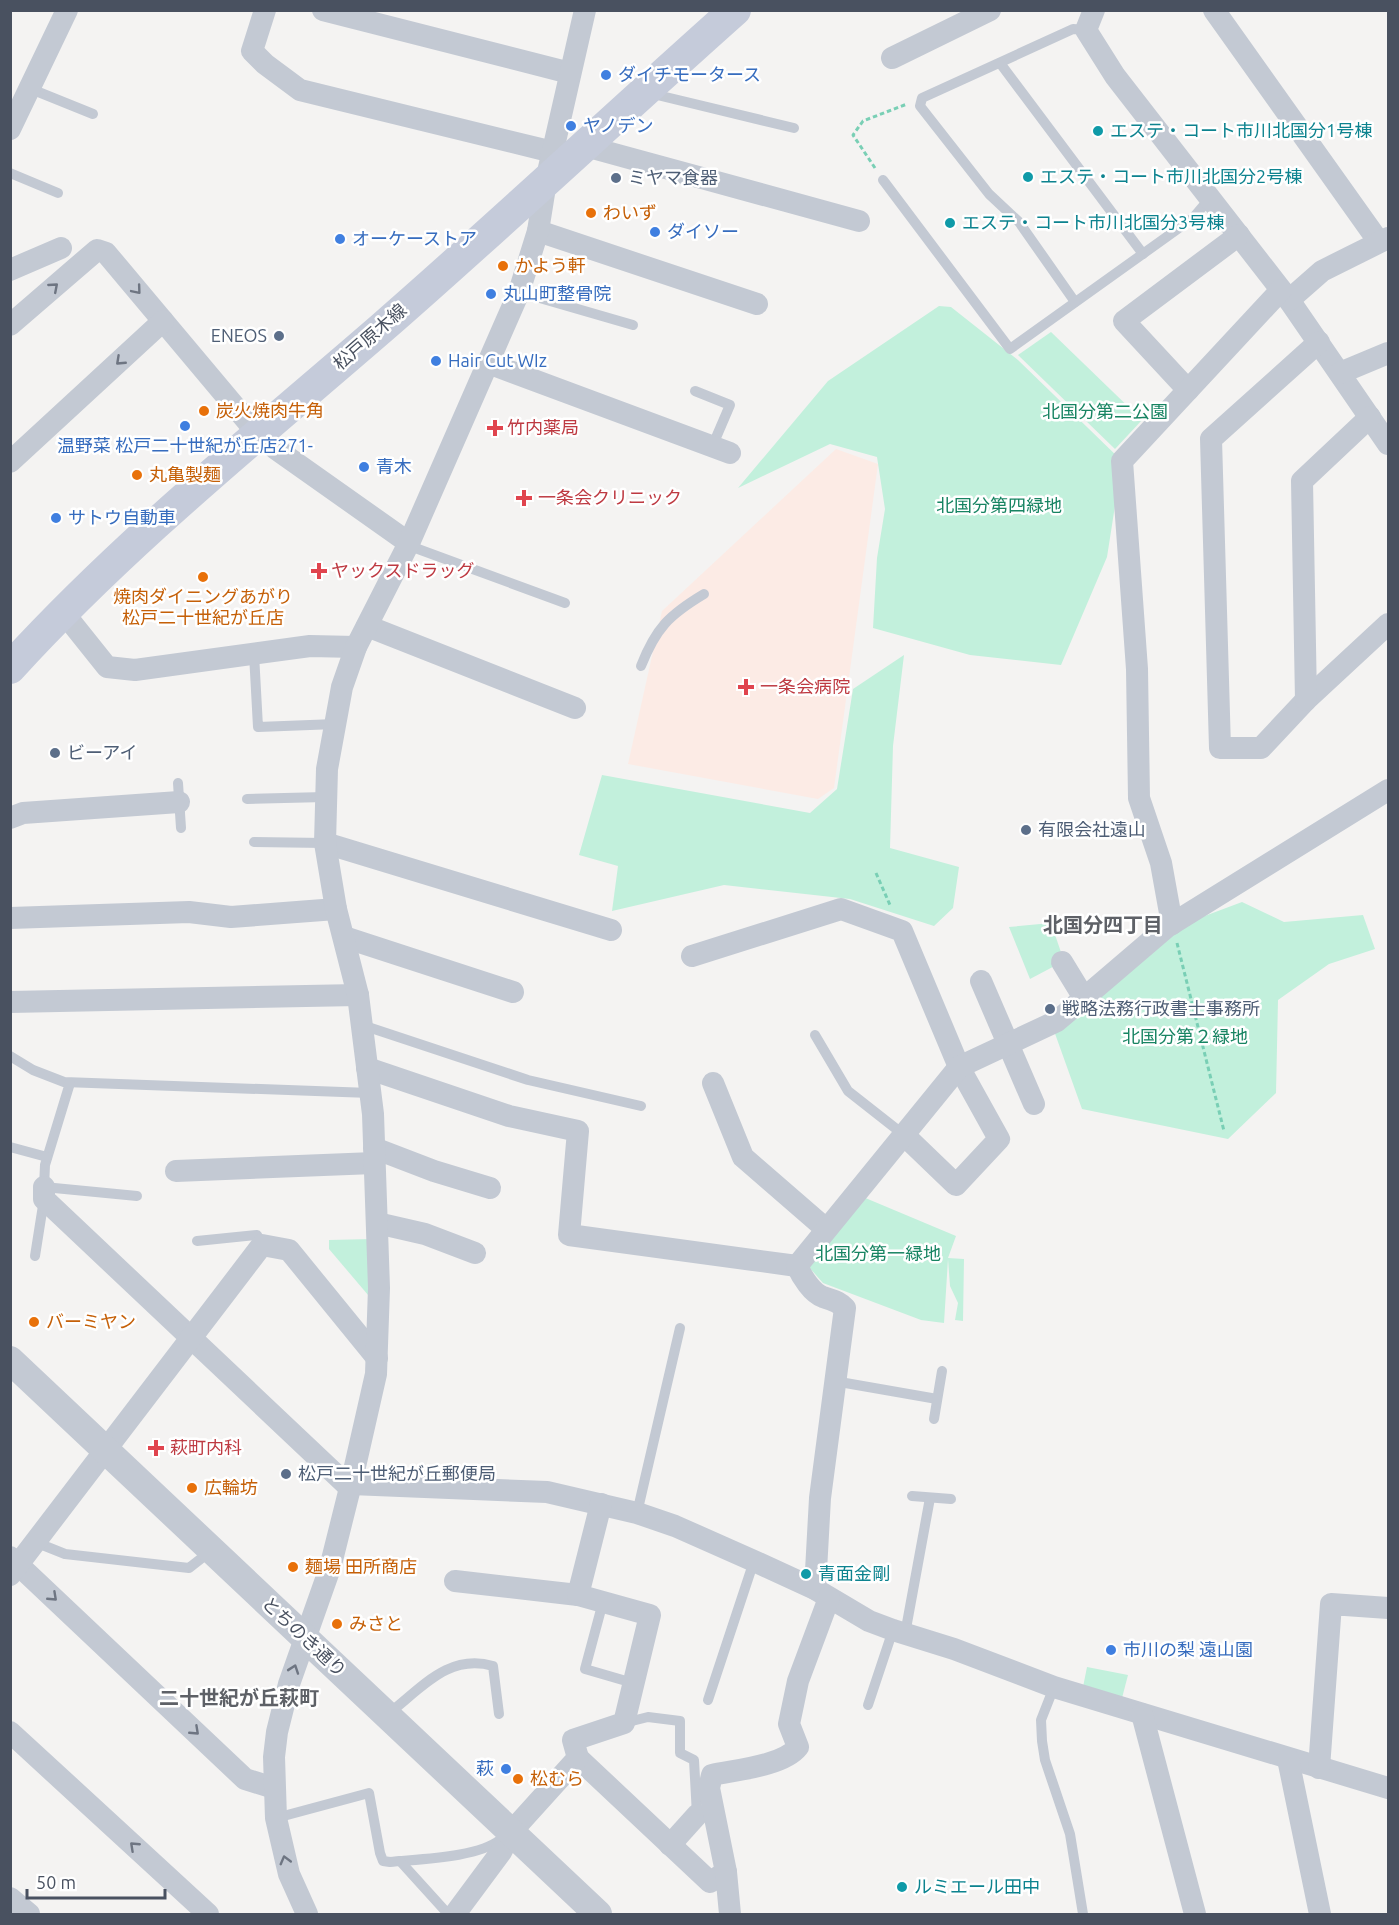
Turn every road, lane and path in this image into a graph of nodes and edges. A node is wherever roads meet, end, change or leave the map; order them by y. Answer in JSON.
{"nodes":[{"id":1,"x":67,"y":10,"type":"edge"},
{"id":2,"x":265,"y":10,"type":"edge"},
{"id":3,"x":322,"y":10,"type":"edge"},
{"id":4,"x":585,"y":10,"type":"edge"},
{"id":5,"x":735,"y":10,"type":"edge"},
{"id":6,"x":990,"y":10,"type":"edge"},
{"id":7,"x":1214,"y":10,"type":"edge"},
{"id":8,"x":1090,"y":20,"type":"edge"},
{"id":9,"x":892,"y":58,"type":"dead end"},
{"id":10,"x":1000,"y":63,"type":"junction"},
{"id":11,"x":570,"y":74,"type":"junction"},
{"id":12,"x":31,"y":89,"type":"junction"},
{"id":13,"x":643,"y":92,"type":"junction"},
{"id":14,"x":922,"y":99,"type":"junction"},
{"id":15,"x":93,"y":114,"type":"dead end"},
{"id":16,"x":794,"y":128,"type":"dead end"},
{"id":17,"x":10,"y":129,"type":"edge"},
{"id":18,"x":585,"y":146,"type":"junction"},
{"id":19,"x":549,"y":166,"type":"junction"},
{"id":20,"x":10,"y":172,"type":"edge"},
{"id":21,"x":883,"y":180,"type":"joint"},
{"id":22,"x":58,"y":193,"type":"dead end"},
{"id":23,"x":1210,"y":198,"type":"junction"},
{"id":24,"x":859,"y":221,"type":"dead end"},
{"id":25,"x":538,"y":231,"type":"junction"},
{"id":26,"x":1239,"y":235,"type":"junction"},
{"id":27,"x":1384,"y":240,"type":"edge"},
{"id":28,"x":61,"y":248,"type":"dead end"},
{"id":29,"x":1143,"y":254,"type":"junction"},
{"id":30,"x":10,"y":270,"type":"edge"},
{"id":31,"x":519,"y":291,"type":"junction"},
{"id":32,"x":1285,"y":295,"type":"junction"},
{"id":33,"x":1075,"y":302,"type":"junction"},
{"id":34,"x":757,"y":304,"type":"dead end"},
{"id":35,"x":164,"y":321,"type":"junction"},
{"id":36,"x":10,"y":325,"type":"edge"},
{"id":37,"x":633,"y":325,"type":"dead end"},
{"id":38,"x":1319,"y":342,"type":"junction"},
{"id":39,"x":1389,"y":352,"type":"edge"},
{"id":40,"x":488,"y":363,"type":"junction"},
{"id":41,"x":1340,"y":373,"type":"junction"},
{"id":42,"x":1188,"y":390,"type":"junction"},
{"id":43,"x":695,"y":391,"type":"dead end"},
{"id":44,"x":1370,"y":417,"type":"junction"},
{"id":45,"x":260,"y":433,"type":"junction"},
{"id":46,"x":1389,"y":444,"type":"edge"},
{"id":47,"x":721,"y":450,"type":"joint"},
{"id":48,"x":10,"y":462,"type":"edge"},
{"id":49,"x":409,"y":543,"type":"junction"},
{"id":50,"x":704,"y":594,"type":"dead end"},
{"id":51,"x":565,"y":603,"type":"dead end"},
{"id":52,"x":63,"y":612,"type":"junction"},
{"id":53,"x":1389,"y":624,"type":"edge"},
{"id":54,"x":367,"y":626,"type":"junction"},
{"id":55,"x":356,"y":647,"type":"junction"},
{"id":56,"x":254,"y":654,"type":"junction"},
{"id":57,"x":641,"y":666,"type":"dead end"},
{"id":58,"x":10,"y":668,"type":"edge"},
{"id":59,"x":1306,"y":700,"type":"junction"},
{"id":60,"x":575,"y":708,"type":"dead end"},
{"id":61,"x":336,"y":724,"type":"junction"},
{"id":62,"x":1389,"y":790,"type":"edge"},
{"id":63,"x":178,"y":793,"type":"joint"},
{"id":64,"x":325,"y":797,"type":"junction"},
{"id":65,"x":247,"y":799,"type":"dead end"},
{"id":66,"x":10,"y":818,"type":"edge"},
{"id":67,"x":181,"y":828,"type":"dead end"},
{"id":68,"x":254,"y":842,"type":"dead end"},
{"id":69,"x":325,"y":843,"type":"junction"},
{"id":70,"x":876,"y":873,"type":"dead end"},
{"id":71,"x":336,"y":909,"type":"junction"},
{"id":72,"x":10,"y":918,"type":"edge"},
{"id":73,"x":1173,"y":924,"type":"junction"},
{"id":74,"x":612,"y":930,"type":"dead end"},
{"id":75,"x":902,"y":931,"type":"junction"},
{"id":76,"x":344,"y":937,"type":"junction"},
{"id":77,"x":692,"y":956,"type":"dead end"},
{"id":78,"x":1062,"y":962,"type":"dead end"},
{"id":79,"x":981,"y":981,"type":"dead end"},
{"id":80,"x":513,"y":992,"type":"dead end"},
{"id":81,"x":358,"y":995,"type":"junction"},
{"id":82,"x":1084,"y":998,"type":"junction"},
{"id":83,"x":10,"y":1002,"type":"edge"},
{"id":84,"x":361,"y":1025,"type":"junction"},
{"id":85,"x":815,"y":1035,"type":"dead end"},
{"id":86,"x":1010,"y":1043,"type":"junction"},
{"id":87,"x":10,"y":1056,"type":"edge"},
{"id":88,"x":959,"y":1067,"type":"junction"},
{"id":89,"x":367,"y":1068,"type":"junction"},
{"id":90,"x":70,"y":1083,"type":"junction"},
{"id":91,"x":713,"y":1083,"type":"dead end"},
{"id":92,"x":370,"y":1093,"type":"junction"},
{"id":93,"x":1035,"y":1104,"type":"dead end"},
{"id":94,"x":641,"y":1106,"type":"dead end"},
{"id":95,"x":1224,"y":1131,"type":"dead end"},
{"id":96,"x":904,"y":1135,"type":"junction"},
{"id":97,"x":10,"y":1147,"type":"edge"},
{"id":98,"x":374,"y":1155,"type":"junction"},
{"id":99,"x":47,"y":1157,"type":"junction"},
{"id":100,"x":176,"y":1171,"type":"dead end"},
{"id":101,"x":490,"y":1188,"type":"dead end"},
{"id":102,"x":44,"y":1193,"type":"junction"},
{"id":103,"x":137,"y":1196,"type":"dead end"},
{"id":104,"x":376,"y":1223,"type":"junction"},
{"id":105,"x":826,"y":1229,"type":"junction"},
{"id":106,"x":197,"y":1241,"type":"dead end"},
{"id":107,"x":262,"y":1245,"type":"junction"},
{"id":108,"x":475,"y":1253,"type":"dead end"},
{"id":109,"x":35,"y":1256,"type":"dead end"},
{"id":110,"x":797,"y":1266,"type":"junction"},
{"id":111,"x":680,"y":1328,"type":"dead end"},
{"id":112,"x":190,"y":1340,"type":"junction"},
{"id":113,"x":377,"y":1358,"type":"junction"},
{"id":114,"x":10,"y":1360,"type":"edge"},
{"id":115,"x":942,"y":1371,"type":"dead end"},
{"id":116,"x":833,"y":1381,"type":"junction"},
{"id":117,"x":937,"y":1399,"type":"junction"},
{"id":118,"x":934,"y":1419,"type":"dead end"},
{"id":119,"x":106,"y":1449,"type":"junction"},
{"id":120,"x":350,"y":1486,"type":"junction"},
{"id":121,"x":912,"y":1496,"type":"dead end"},
{"id":122,"x":930,"y":1498,"type":"junction"},
{"id":123,"x":951,"y":1499,"type":"dead end"},
{"id":124,"x":601,"y":1504,"type":"junction"},
{"id":125,"x":637,"y":1513,"type":"junction"},
{"id":126,"x":35,"y":1542,"type":"junction"},
{"id":127,"x":213,"y":1550,"type":"junction"},
{"id":128,"x":754,"y":1561,"type":"junction"},
{"id":129,"x":13,"y":1566,"type":"edge"},
{"id":130,"x":455,"y":1581,"type":"dead end"},
{"id":131,"x":822,"y":1594,"type":"junction"},
{"id":132,"x":578,"y":1595,"type":"junction"},
{"id":133,"x":603,"y":1602,"type":"junction"},
{"id":134,"x":1389,"y":1608,"type":"edge"},
{"id":135,"x":899,"y":1632,"type":"junction"},
{"id":136,"x":304,"y":1638,"type":"junction"},
{"id":137,"x":633,"y":1683,"type":"junction"},
{"id":138,"x":1054,"y":1687,"type":"junction"},
{"id":139,"x":708,"y":1700,"type":"dead end"},
{"id":140,"x":868,"y":1705,"type":"dead end"},
{"id":141,"x":500,"y":1714,"type":"dead end"},
{"id":142,"x":1142,"y":1714,"type":"junction"},
{"id":143,"x":387,"y":1715,"type":"junction"},
{"id":144,"x":624,"y":1723,"type":"junction"},
{"id":145,"x":10,"y":1732,"type":"edge"},
{"id":146,"x":579,"y":1758,"type":"junction"},
{"id":147,"x":1288,"y":1759,"type":"junction"},
{"id":148,"x":1319,"y":1768,"type":"junction"},
{"id":149,"x":274,"y":1788,"type":"junction"},
{"id":150,"x":1389,"y":1788,"type":"edge"},
{"id":151,"x":697,"y":1815,"type":"joint"},
{"id":152,"x":276,"y":1818,"type":"junction"},
{"id":153,"x":511,"y":1832,"type":"junction"},
{"id":154,"x":670,"y":1845,"type":"junction"},
{"id":155,"x":400,"y":1861,"type":"junction"},
{"id":156,"x":726,"y":1872,"type":"junction"},
{"id":157,"x":10,"y":1898,"type":"edge"},
{"id":158,"x":29,"y":1914,"type":"edge"},
{"id":159,"x":208,"y":1914,"type":"edge"},
{"id":160,"x":307,"y":1914,"type":"edge"},
{"id":161,"x":448,"y":1914,"type":"edge"},
{"id":162,"x":455,"y":1914,"type":"edge"},
{"id":163,"x":598,"y":1914,"type":"edge"},
{"id":164,"x":729,"y":1914,"type":"edge"},
{"id":165,"x":1083,"y":1914,"type":"edge"},
{"id":166,"x":1195,"y":1914,"type":"edge"},
{"id":167,"x":1320,"y":1914,"type":"edge"}],
"edges":[{"from":1,"to":12,"type":"street"},
{"from":2,"to":19,"type":"street"},
{"from":3,"to":11,"type":"street"},
{"from":4,"to":11,"type":"street"},
{"from":5,"to":13,"type":"main road","name":"松戸原木線"},
{"from":6,"to":9,"type":"street"},
{"from":7,"to":27,"type":"street"},
{"from":8,"to":10,"type":"lane"},
{"from":8,"to":23,"type":"street"},
{"from":10,"to":14,"type":"lane"},
{"from":10,"to":29,"type":"lane"},
{"from":11,"to":19,"type":"street"},
{"from":12,"to":15,"type":"lane"},
{"from":12,"to":17,"type":"street"},
{"from":13,"to":16,"type":"lane"},
{"from":13,"to":18,"type":"main road","name":"松戸原木線"},
{"from":14,"to":21,"type":"path"},
{"from":14,"to":33,"type":"lane"},
{"from":18,"to":19,"type":"main road","name":"松戸原木線"},
{"from":18,"to":24,"type":"street"},
{"from":19,"to":25,"type":"street"},
{"from":19,"to":45,"type":"main road","name":"松戸原木線"},
{"from":20,"to":22,"type":"lane"},
{"from":21,"to":33,"type":"lane"},
{"from":23,"to":26,"type":"street"},
{"from":23,"to":29,"type":"lane"},
{"from":25,"to":31,"type":"street"},
{"from":25,"to":34,"type":"street"},
{"from":26,"to":32,"type":"street"},
{"from":26,"to":42,"type":"street"},
{"from":27,"to":32,"type":"street"},
{"from":28,"to":30,"type":"street"},
{"from":29,"to":33,"type":"lane"},
{"from":31,"to":37,"type":"lane"},
{"from":31,"to":40,"type":"street"},
{"from":32,"to":38,"type":"street"},
{"from":32,"to":42,"type":"street"},
{"from":36,"to":35,"type":"street","one_way":true},
{"from":35,"to":45,"type":"street"},
{"from":35,"to":48,"type":"street","one_way":true},
{"from":38,"to":41,"type":"street"},
{"from":38,"to":59,"type":"street"},
{"from":39,"to":41,"type":"street"},
{"from":40,"to":47,"type":"street"},
{"from":40,"to":49,"type":"street"},
{"from":41,"to":44,"type":"street"},
{"from":42,"to":73,"type":"street"},
{"from":43,"to":47,"type":"lane"},
{"from":44,"to":46,"type":"street"},
{"from":44,"to":59,"type":"street"},
{"from":45,"to":49,"type":"street"},
{"from":45,"to":52,"type":"main road","name":"松戸原木線"},
{"from":49,"to":51,"type":"lane"},
{"from":49,"to":54,"type":"street"},
{"from":50,"to":57,"type":"lane"},
{"from":52,"to":56,"type":"street"},
{"from":52,"to":58,"type":"main road","name":"松戸原木線"},
{"from":53,"to":59,"type":"street"},
{"from":54,"to":55,"type":"street"},
{"from":54,"to":60,"type":"street"},
{"from":55,"to":56,"type":"street"},
{"from":55,"to":61,"type":"street"},
{"from":56,"to":61,"type":"lane"},
{"from":61,"to":64,"type":"street"},
{"from":62,"to":73,"type":"street"},
{"from":63,"to":66,"type":"street"},
{"from":63,"to":67,"type":"lane"},
{"from":64,"to":65,"type":"lane"},
{"from":64,"to":69,"type":"street"},
{"from":68,"to":69,"type":"lane"},
{"from":69,"to":71,"type":"street"},
{"from":69,"to":74,"type":"street"},
{"from":70,"to":75,"type":"path"},
{"from":71,"to":72,"type":"street"},
{"from":71,"to":76,"type":"street"},
{"from":73,"to":82,"type":"street"},
{"from":73,"to":95,"type":"path"},
{"from":75,"to":77,"type":"street"},
{"from":75,"to":88,"type":"street"},
{"from":76,"to":80,"type":"street"},
{"from":76,"to":81,"type":"street"},
{"from":78,"to":82,"type":"street"},
{"from":79,"to":86,"type":"street"},
{"from":81,"to":83,"type":"street"},
{"from":81,"to":84,"type":"street"},
{"from":82,"to":86,"type":"street"},
{"from":84,"to":89,"type":"street"},
{"from":84,"to":94,"type":"lane"},
{"from":85,"to":96,"type":"lane"},
{"from":86,"to":88,"type":"street"},
{"from":86,"to":93,"type":"street"},
{"from":87,"to":90,"type":"lane"},
{"from":88,"to":96,"type":"street"},
{"from":88,"to":96,"type":"street"},
{"from":89,"to":92,"type":"street"},
{"from":89,"to":110,"type":"street"},
{"from":90,"to":92,"type":"lane"},
{"from":90,"to":99,"type":"lane"},
{"from":91,"to":105,"type":"street"},
{"from":92,"to":98,"type":"street"},
{"from":96,"to":105,"type":"street"},
{"from":97,"to":99,"type":"lane"},
{"from":98,"to":100,"type":"street"},
{"from":98,"to":101,"type":"street"},
{"from":98,"to":104,"type":"street"},
{"from":99,"to":102,"type":"lane"},
{"from":102,"to":103,"type":"lane"},
{"from":102,"to":109,"type":"lane"},
{"from":102,"to":112,"type":"street"},
{"from":104,"to":108,"type":"street"},
{"from":104,"to":113,"type":"street"},
{"from":105,"to":110,"type":"street"},
{"from":106,"to":107,"type":"lane"},
{"from":107,"to":112,"type":"street"},
{"from":107,"to":113,"type":"street"},
{"from":110,"to":116,"type":"street"},
{"from":111,"to":125,"type":"lane"},
{"from":112,"to":119,"type":"street"},
{"from":112,"to":120,"type":"street"},
{"from":113,"to":120,"type":"street"},
{"from":114,"to":119,"type":"street","name":"とちのき通り"},
{"from":115,"to":117,"type":"lane"},
{"from":116,"to":117,"type":"lane"},
{"from":116,"to":131,"type":"street"},
{"from":117,"to":118,"type":"lane"},
{"from":119,"to":126,"type":"street"},
{"from":119,"to":127,"type":"street","name":"とちのき通り"},
{"from":120,"to":124,"type":"street"},
{"from":120,"to":136,"type":"street"},
{"from":121,"to":122,"type":"lane"},
{"from":122,"to":123,"type":"lane"},
{"from":122,"to":135,"type":"lane"},
{"from":124,"to":125,"type":"street"},
{"from":124,"to":132,"type":"street"},
{"from":125,"to":128,"type":"street"},
{"from":126,"to":127,"type":"lane"},
{"from":126,"to":129,"type":"street"},
{"from":127,"to":136,"type":"street","name":"とちのき通り"},
{"from":128,"to":131,"type":"street"},
{"from":128,"to":139,"type":"lane"},
{"from":129,"to":149,"type":"street","one_way":true},
{"from":130,"to":132,"type":"street"},
{"from":131,"to":135,"type":"street"},
{"from":131,"to":156,"type":"street"},
{"from":132,"to":133,"type":"street"},
{"from":133,"to":137,"type":"street"},
{"from":133,"to":137,"type":"lane"},
{"from":134,"to":148,"type":"street"},
{"from":135,"to":138,"type":"street"},
{"from":135,"to":140,"type":"lane"},
{"from":136,"to":143,"type":"street","name":"とちのき通り"},
{"from":149,"to":136,"type":"street","one_way":true},
{"from":137,"to":144,"type":"street"},
{"from":138,"to":142,"type":"street"},
{"from":138,"to":165,"type":"lane"},
{"from":141,"to":143,"type":"lane"},
{"from":142,"to":147,"type":"street"},
{"from":142,"to":166,"type":"street"},
{"from":143,"to":153,"type":"street","name":"とちのき通り"},
{"from":144,"to":146,"type":"street"},
{"from":144,"to":151,"type":"lane"},
{"from":159,"to":145,"type":"street","one_way":true},
{"from":146,"to":153,"type":"street"},
{"from":146,"to":154,"type":"street"},
{"from":147,"to":148,"type":"street"},
{"from":147,"to":167,"type":"street"},
{"from":148,"to":150,"type":"street"},
{"from":149,"to":152,"type":"street"},
{"from":151,"to":154,"type":"street"},
{"from":152,"to":155,"type":"lane"},
{"from":160,"to":152,"type":"street","one_way":true},
{"from":153,"to":155,"type":"lane"},
{"from":153,"to":162,"type":"street"},
{"from":153,"to":163,"type":"street","name":"とちのき通り"},
{"from":154,"to":156,"type":"street"},
{"from":155,"to":161,"type":"lane"},
{"from":156,"to":164,"type":"street"},
{"from":157,"to":158,"type":"street"}]}
